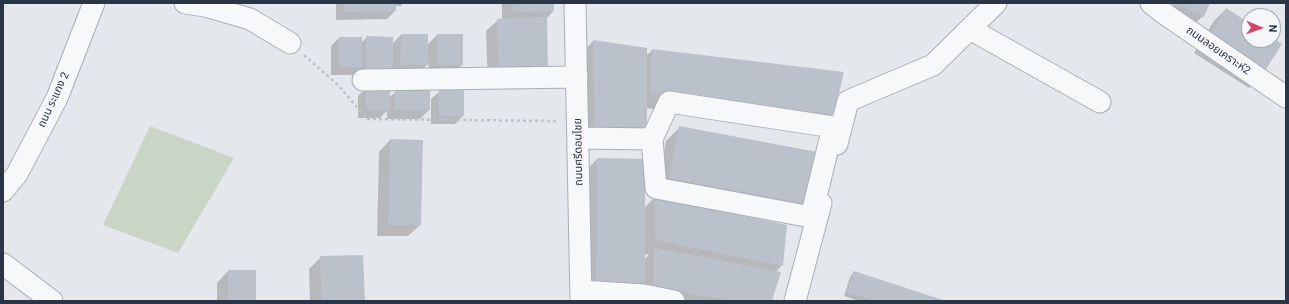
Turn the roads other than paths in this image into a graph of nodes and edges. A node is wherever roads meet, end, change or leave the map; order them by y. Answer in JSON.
{"nodes":[{"id":1,"x":94,"y":3,"type":"edge"},
{"id":2,"x":185,"y":3,"type":"edge"},
{"id":3,"x":575,"y":3,"type":"edge"},
{"id":4,"x":996,"y":3,"type":"edge"},
{"id":5,"x":1151,"y":3,"type":"edge"},
{"id":6,"x":970,"y":29,"type":"junction"},
{"id":7,"x":290,"y":43,"type":"road end"},
{"id":8,"x":577,"y":76,"type":"junction"},
{"id":9,"x":363,"y":80,"type":"dead end"},
{"id":10,"x":1286,"y":97,"type":"edge"},
{"id":11,"x":1100,"y":102,"type":"dead end"},
{"id":12,"x":578,"y":130,"type":"junction"},
{"id":13,"x":652,"y":139,"type":"junction"},
{"id":14,"x":3,"y":191,"type":"edge"},
{"id":15,"x":3,"y":264,"type":"edge"},
{"id":16,"x":581,"y":296,"type":"edge"},
{"id":17,"x":52,"y":301,"type":"edge"},
{"id":18,"x":674,"y":301,"type":"edge"},
{"id":19,"x":795,"y":301,"type":"edge"}],
"edges":[{"from":1,"to":14,"type":"street","name":"ถนน ระแกง 2"},
{"from":2,"to":7,"type":"street"},
{"from":3,"to":8,"type":"street","name":"ถนนศรีดอนไชย"},
{"from":4,"to":6,"type":"street"},
{"from":5,"to":10,"type":"street","name":"ถนนลอยเคราะห์2"},
{"from":6,"to":11,"type":"street"},
{"from":6,"to":19,"type":"street"},
{"from":8,"to":9,"type":"street"},
{"from":8,"to":12,"type":"street","name":"ถนนศรีดอนไชย"},
{"from":12,"to":13,"type":"street"},
{"from":12,"to":16,"type":"street","name":"ถนนศรีดอนไชย"},
{"from":13,"to":13,"type":"street"},
{"from":15,"to":17,"type":"street"},
{"from":16,"to":18,"type":"street"}]}
